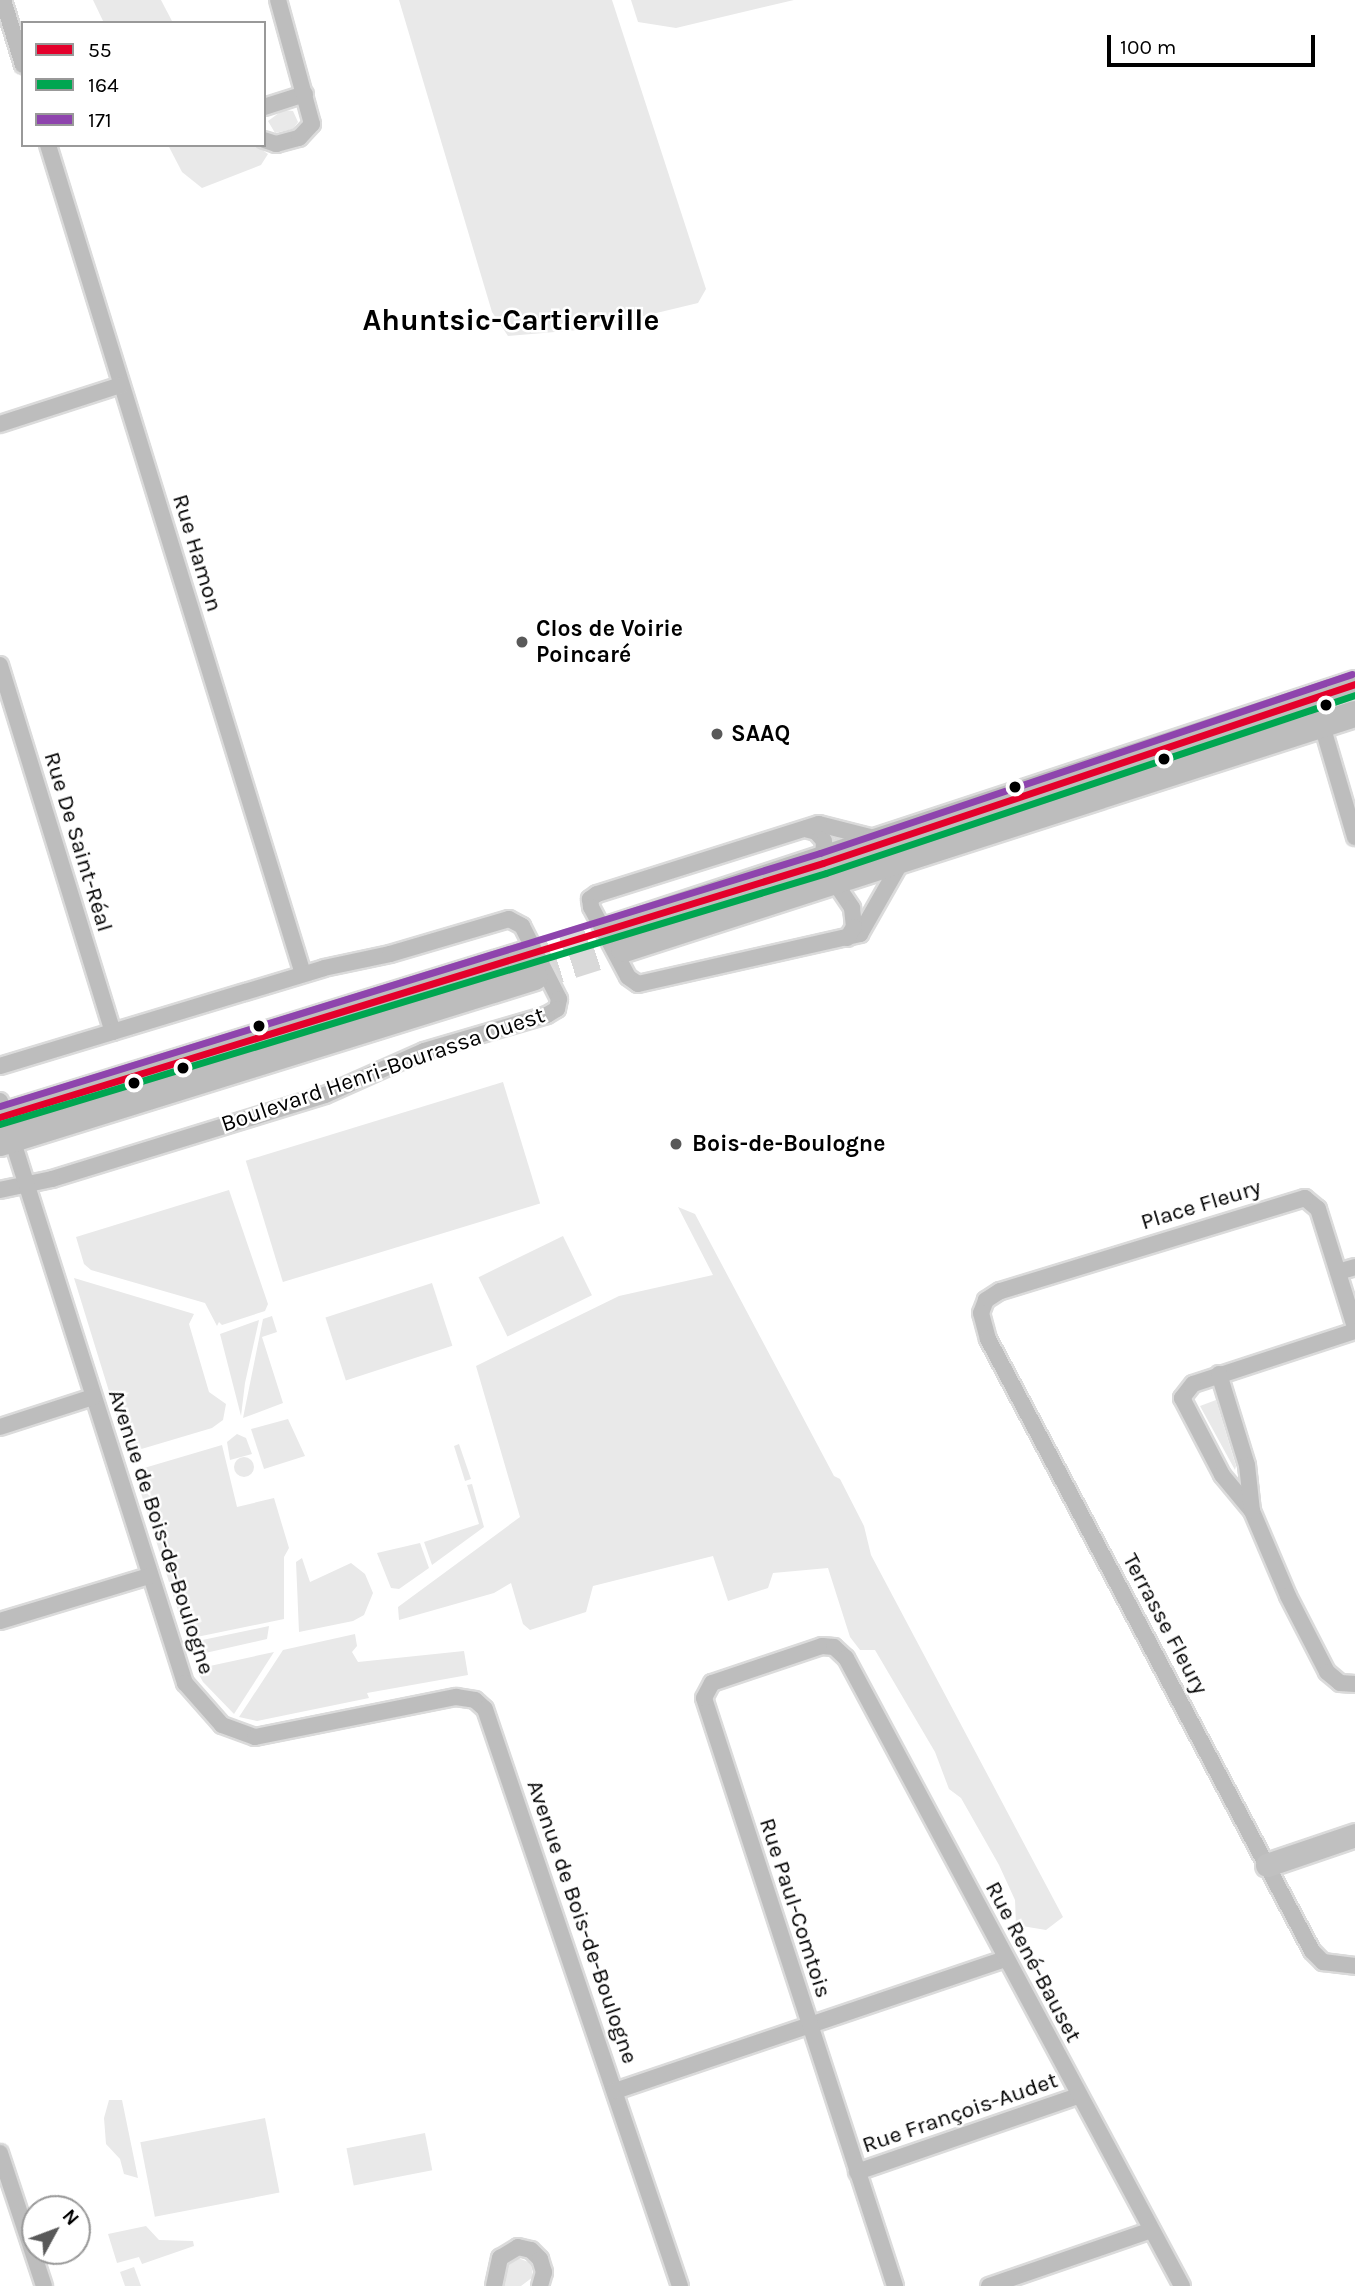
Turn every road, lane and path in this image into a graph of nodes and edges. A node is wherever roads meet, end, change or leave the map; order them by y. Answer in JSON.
{"nodes":[{"id":1,"x":3,"y":0,"type":"edge"},
{"id":2,"x":278,"y":0,"type":"edge"},
{"id":3,"x":21,"y":58,"type":"edge"},
{"id":4,"x":305,"y":94,"type":"junction"},
{"id":5,"x":266,"y":106,"type":"edge"},
{"id":6,"x":266,"y":141,"type":"edge"},
{"id":7,"x":49,"y":147,"type":"edge"},
{"id":8,"x":121,"y":385,"type":"junction"},
{"id":9,"x":0,"y":424,"type":"edge"},
{"id":10,"x":0,"y":665,"type":"edge"},
{"id":11,"x":1355,"y":684,"type":"edge"},
{"id":12,"x":1314,"y":698,"type":"junction"},
{"id":13,"x":1355,"y":714,"type":"edge"},
{"id":14,"x":1321,"y":724,"type":"junction"},
{"id":15,"x":805,"y":830,"type":"junction"},
{"id":16,"x":1355,"y":837,"type":"edge"},
{"id":17,"x":883,"y":841,"type":"junction"},
{"id":18,"x":901,"y":862,"type":"junction"},
{"id":19,"x":830,"y":873,"type":"junction"},
{"id":20,"x":847,"y":938,"type":"junction"},
{"id":21,"x":619,"y":939,"type":"tunnel mouth"},
{"id":22,"x":530,"y":966,"type":"tunnel mouth"},
{"id":23,"x":303,"y":974,"type":"junction"},
{"id":24,"x":113,"y":1032,"type":"junction"},
{"id":25,"x":0,"y":1066,"type":"edge"},
{"id":26,"x":4,"y":1123,"type":"edge"},
{"id":27,"x":28,"y":1183,"type":"junction"},
{"id":28,"x":0,"y":1190,"type":"edge"},
{"id":29,"x":1355,"y":1267,"type":"edge"},
{"id":30,"x":1338,"y":1272,"type":"junction"},
{"id":31,"x":981,"y":1307,"type":"joint"},
{"id":32,"x":1355,"y":1329,"type":"edge"},
{"id":33,"x":1219,"y":1374,"type":"junction"},
{"id":34,"x":93,"y":1397,"type":"junction"},
{"id":35,"x":0,"y":1427,"type":"edge"},
{"id":36,"x":1252,"y":1511,"type":"junction"},
{"id":37,"x":149,"y":1576,"type":"junction"},
{"id":38,"x":0,"y":1621,"type":"edge"},
{"id":39,"x":846,"y":1658,"type":"joint"},
{"id":40,"x":1355,"y":1684,"type":"edge"},
{"id":41,"x":1355,"y":1835,"type":"edge"},
{"id":42,"x":1267,"y":1864,"type":"junction"},
{"id":43,"x":1005,"y":1959,"type":"junction"},
{"id":44,"x":1355,"y":1966,"type":"edge"},
{"id":45,"x":809,"y":2026,"type":"junction"},
{"id":46,"x":615,"y":2091,"type":"junction"},
{"id":47,"x":1079,"y":2096,"type":"junction"},
{"id":48,"x":0,"y":2153,"type":"edge"},
{"id":49,"x":857,"y":2172,"type":"junction"},
{"id":50,"x":1152,"y":2230,"type":"junction"},
{"id":51,"x":44,"y":2286,"type":"edge"},
{"id":52,"x":494,"y":2286,"type":"edge"},
{"id":53,"x":540,"y":2286,"type":"edge"},
{"id":54,"x":680,"y":2286,"type":"edge"},
{"id":55,"x":895,"y":2286,"type":"edge"},
{"id":56,"x":989,"y":2286,"type":"edge"},
{"id":57,"x":1182,"y":2286,"type":"edge"}],
"edges":[{"from":1,"to":3,"type":"street"},
{"from":2,"to":4,"type":"street"},
{"from":4,"to":5,"type":"street"},
{"from":4,"to":6,"type":"street"},
{"from":7,"to":8,"type":"street","name":"Rue Hamon"},
{"from":8,"to":9,"type":"street"},
{"from":8,"to":23,"type":"street","name":"Rue Hamon"},
{"from":10,"to":24,"type":"street","name":"Rue De Saint-Réal"},
{"from":11,"to":12,"type":"main road"},
{"from":12,"to":14,"type":"street"},
{"from":12,"to":17,"type":"main road"},
{"from":13,"to":14,"type":"main road"},
{"from":14,"to":16,"type":"street"},
{"from":14,"to":18,"type":"main road"},
{"from":15,"to":17,"type":"street"},
{"from":15,"to":19,"type":"street"},
{"from":15,"to":20,"type":"street"},
{"from":17,"to":19,"type":"main road"},
{"from":18,"to":19,"type":"main road"},
{"from":18,"to":20,"type":"street"},
{"from":19,"to":20,"type":"street"},
{"from":19,"to":21,"type":"main road"},
{"from":22,"to":26,"type":"main road","name":"Boulevard Henri-Bourassa Ouest"},
{"from":23,"to":24,"type":"street","name":"Boulevard Henri-Bourassa Ouest"},
{"from":23,"to":27,"type":"street","name":"Boulevard Henri-Bourassa Ouest"},
{"from":24,"to":25,"type":"street","name":"Boulevard Henri-Bourassa Ouest"},
{"from":26,"to":27,"type":"street","name":"Avenue de Bois-de-Boulogne"},
{"from":27,"to":28,"type":"street","name":"Boulevard Henri-Bourassa Ouest"},
{"from":27,"to":34,"type":"street","name":"Avenue de Bois-de-Boulogne"},
{"from":29,"to":30,"type":"street"},
{"from":30,"to":31,"type":"street","name":"Place Fleury"},
{"from":30,"to":32,"type":"street","name":"Place Fleury"},
{"from":31,"to":42,"type":"street","name":"Terrasse Fleury"},
{"from":32,"to":33,"type":"street"},
{"from":33,"to":36,"type":"street"},
{"from":33,"to":36,"type":"street"},
{"from":34,"to":35,"type":"street"},
{"from":34,"to":37,"type":"street","name":"Avenue de Bois-de-Boulogne"},
{"from":36,"to":40,"type":"street"},
{"from":37,"to":38,"type":"street"},
{"from":37,"to":46,"type":"street","name":"Avenue de Bois-de-Boulogne"},
{"from":39,"to":43,"type":"street","name":"Rue René-Bauset"},
{"from":39,"to":45,"type":"street","name":"Rue Paul-Comtois"},
{"from":41,"to":42,"type":"street"},
{"from":42,"to":44,"type":"street","name":"Terrasse Fleury"},
{"from":43,"to":45,"type":"street"},
{"from":43,"to":47,"type":"street","name":"Rue René-Bauset"},
{"from":45,"to":46,"type":"street"},
{"from":45,"to":49,"type":"street","name":"Rue Paul-Comtois"},
{"from":46,"to":54,"type":"street","name":"Avenue de Bois-de-Boulogne"},
{"from":47,"to":49,"type":"street","name":"Rue François-Audet"},
{"from":47,"to":50,"type":"street","name":"Rue René-Bauset"},
{"from":48,"to":51,"type":"street"},
{"from":49,"to":55,"type":"street","name":"Rue Paul-Comtois"},
{"from":50,"to":56,"type":"street"},
{"from":50,"to":57,"type":"street","name":"Rue René-Bauset"},
{"from":52,"to":53,"type":"street"}]}
